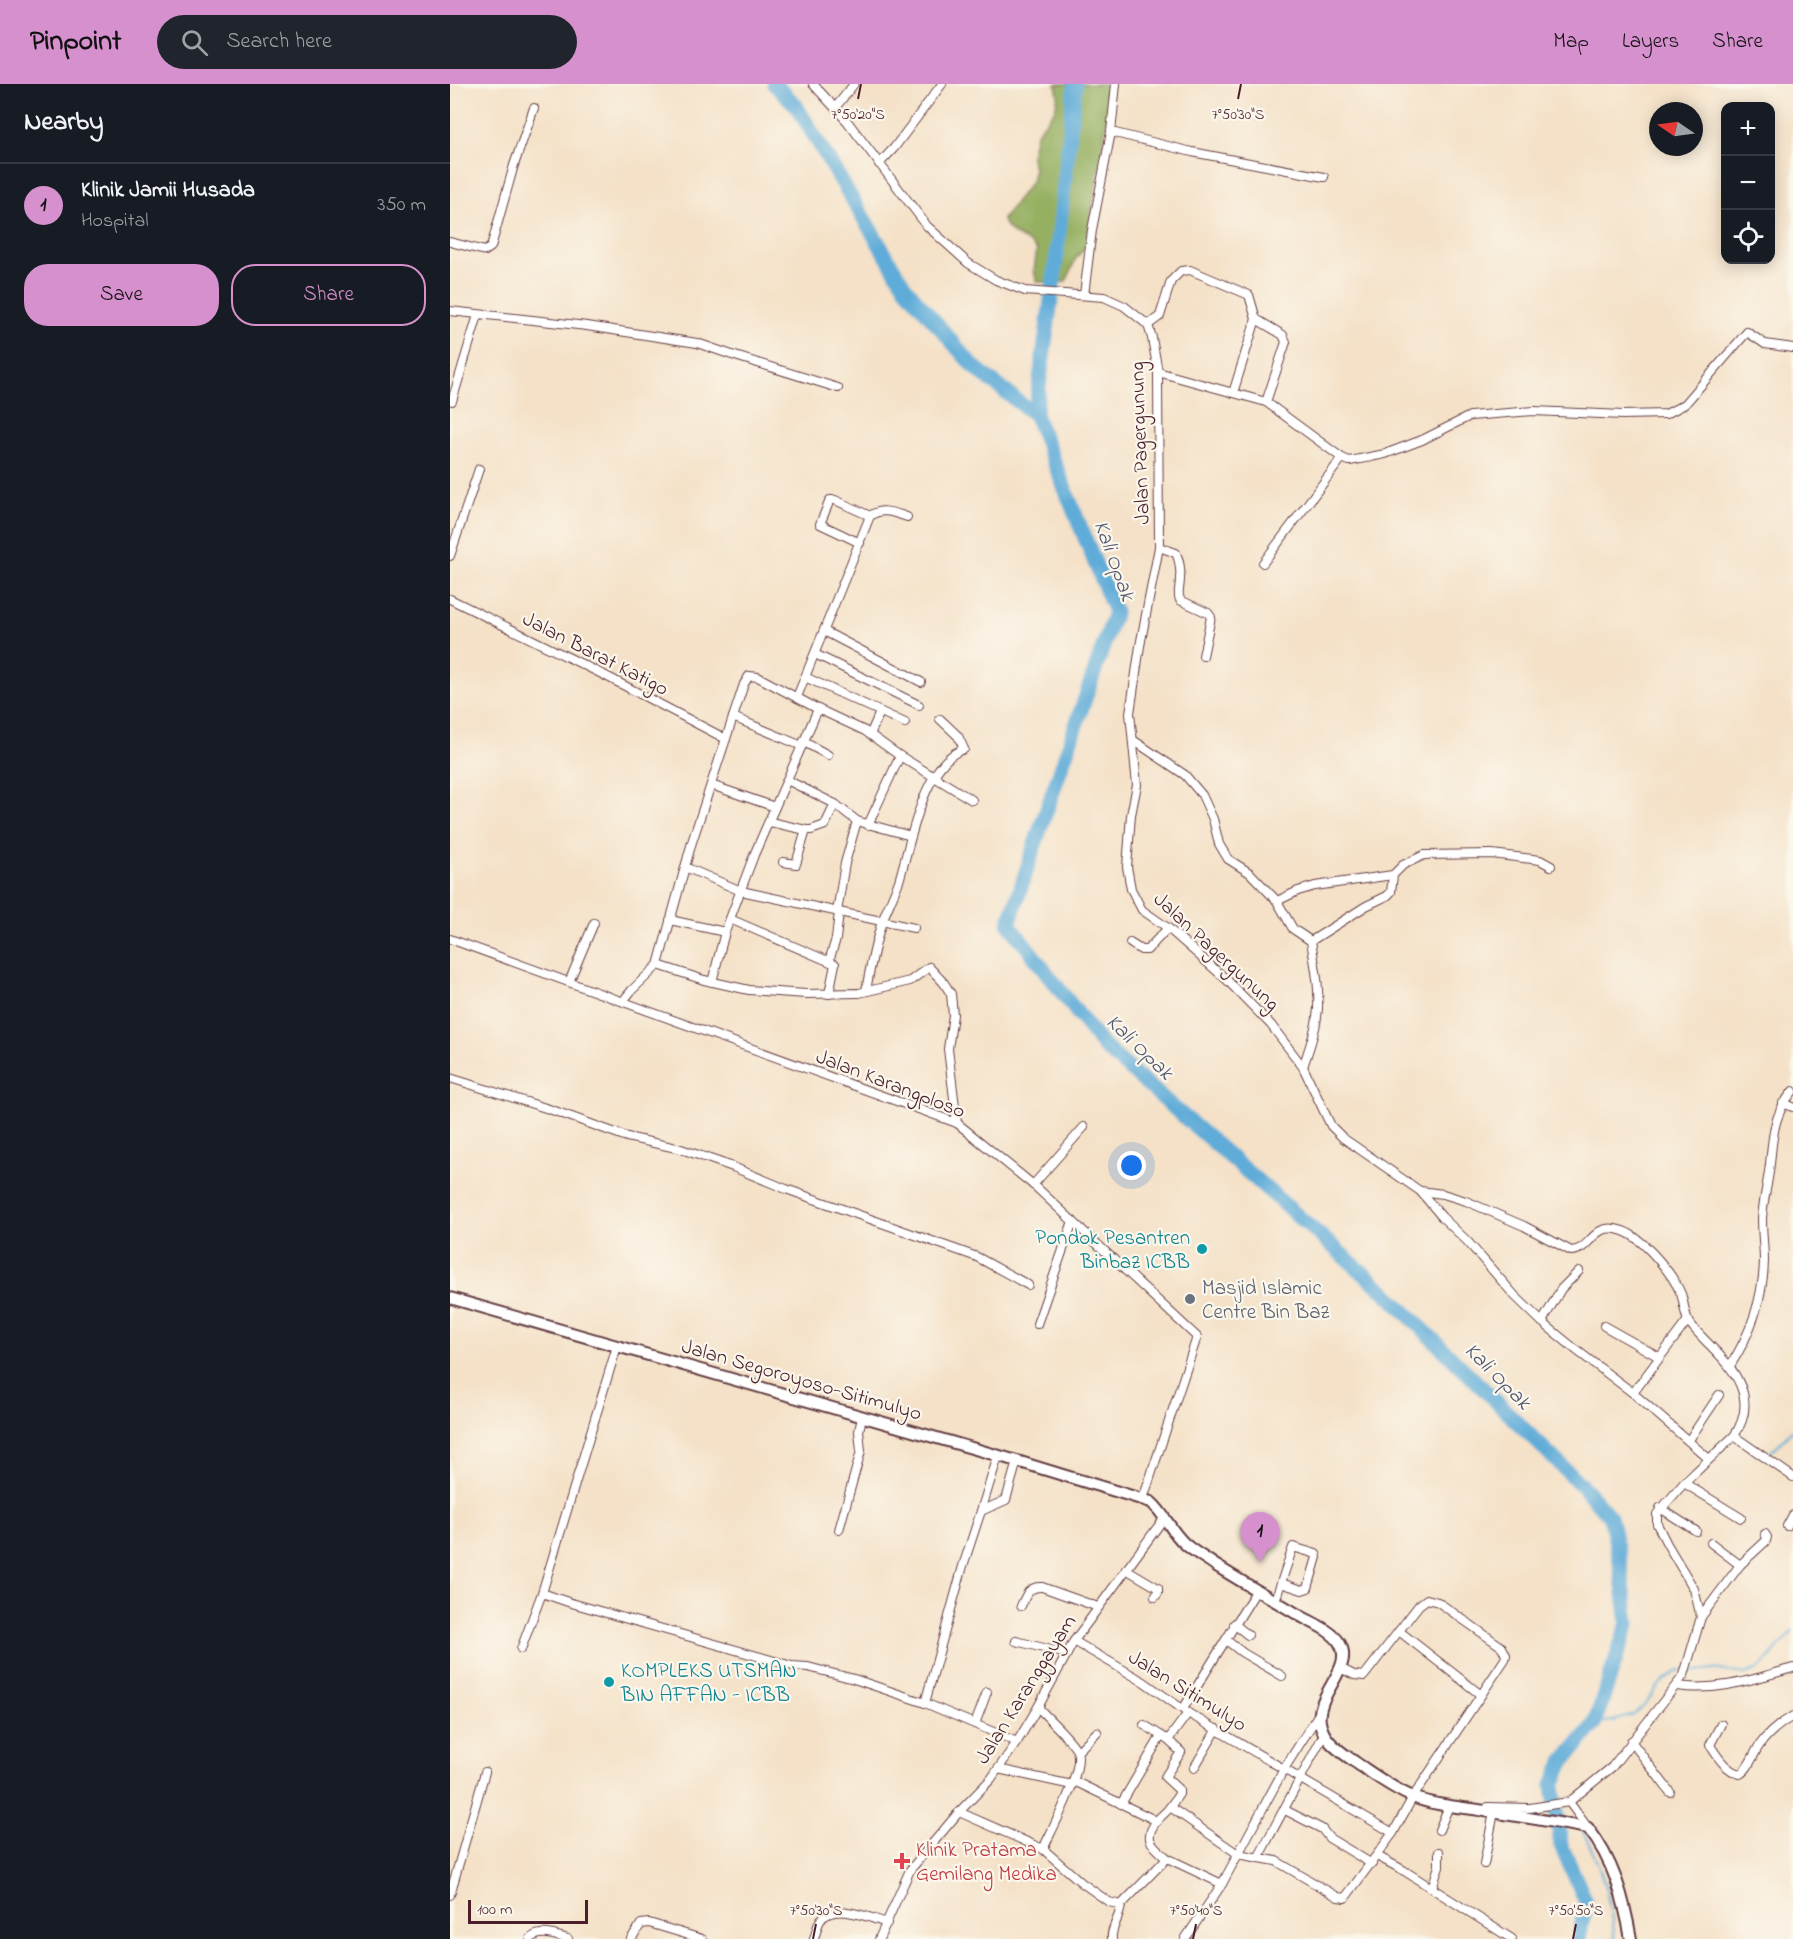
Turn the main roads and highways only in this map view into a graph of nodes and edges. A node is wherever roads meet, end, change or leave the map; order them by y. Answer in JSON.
{"nodes":[{"id":1,"x":450,"y":1298,"type":"edge"},
{"id":2,"x":1631,"y":1939,"type":"edge"}],
"edges":[{"from":1,"to":2,"type":"main road","name":"Jalan Segoroyoso-Sitimulyo"}]}
